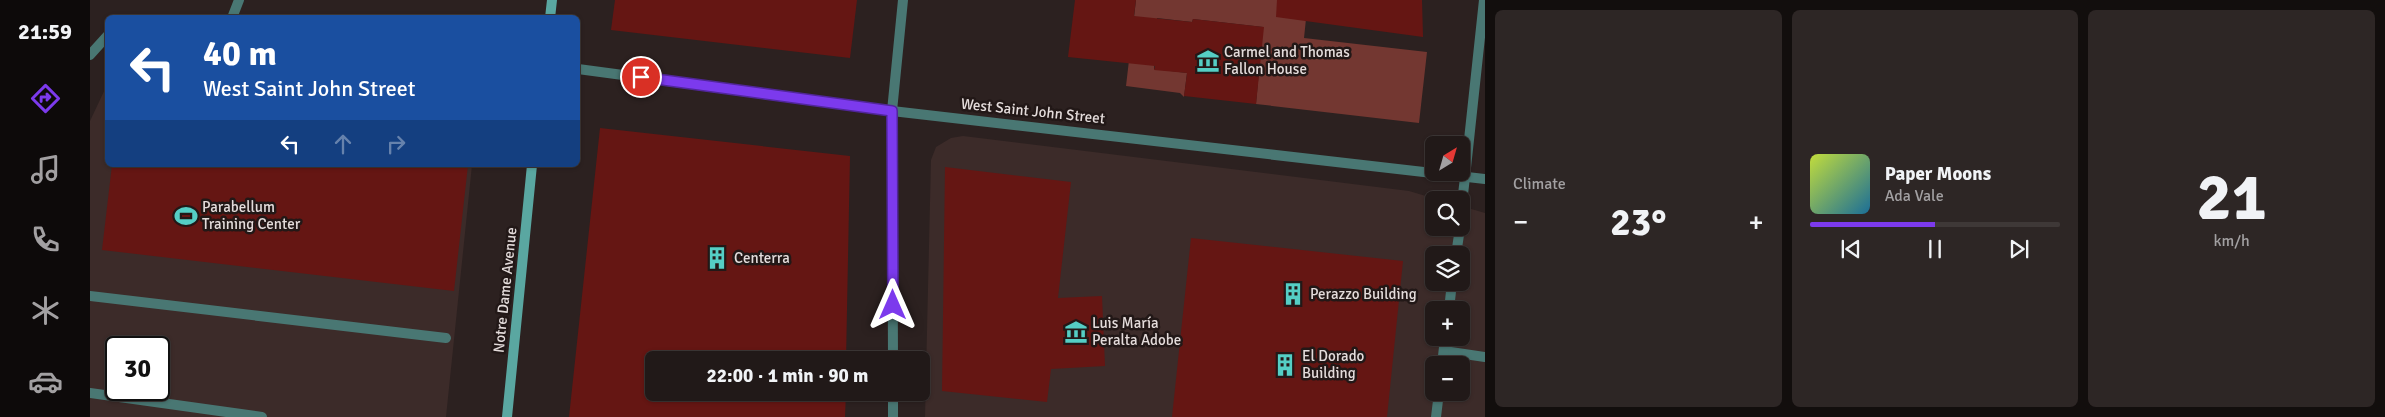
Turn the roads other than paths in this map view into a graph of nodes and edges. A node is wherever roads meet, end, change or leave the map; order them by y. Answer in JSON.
{"nodes":[{"id":1,"x":239,"y":0,"type":"edge"},
{"id":2,"x":552,"y":0,"type":"edge"},
{"id":3,"x":904,"y":0,"type":"edge"},
{"id":4,"x":1484,"y":0,"type":"edge"},
{"id":5,"x":233,"y":15,"type":"edge"},
{"id":6,"x":550,"y":15,"type":"edge"},
{"id":7,"x":105,"y":37,"type":"edge"},
{"id":8,"x":90,"y":55,"type":"edge"},
{"id":9,"x":580,"y":69,"type":"edge"},
{"id":10,"x":892,"y":111,"type":"junction"},
{"id":11,"x":1470,"y":138,"type":"edge"},
{"id":12,"x":532,"y":167,"type":"edge"},
{"id":13,"x":1425,"y":172,"type":"edge"},
{"id":14,"x":1470,"y":177,"type":"edge"},
{"id":15,"x":1485,"y":179,"type":"edge"},
{"id":16,"x":90,"y":296,"type":"edge"},
{"id":17,"x":446,"y":338,"type":"dead end"},
{"id":18,"x":1445,"y":346,"type":"edge"},
{"id":19,"x":893,"y":351,"type":"edge"},
{"id":20,"x":1444,"y":351,"type":"junction"},
{"id":21,"x":1443,"y":356,"type":"edge"},
{"id":22,"x":1485,"y":357,"type":"edge"},
{"id":23,"x":90,"y":393,"type":"edge"},
{"id":24,"x":893,"y":401,"type":"edge"},
{"id":25,"x":1438,"y":401,"type":"edge"},
{"id":26,"x":262,"y":417,"type":"edge"},
{"id":27,"x":507,"y":417,"type":"edge"},
{"id":28,"x":893,"y":417,"type":"edge"},
{"id":29,"x":1436,"y":417,"type":"edge"}],
"edges":[{"from":1,"to":5,"type":"street"},
{"from":2,"to":6,"type":"main road"},
{"from":3,"to":10,"type":"street"},
{"from":4,"to":11,"type":"street"},
{"from":7,"to":8,"type":"street"},
{"from":9,"to":10,"type":"street","name":"West Saint John Street"},
{"from":10,"to":13,"type":"street","name":"West Saint John Street"},
{"from":10,"to":19,"type":"street"},
{"from":12,"to":27,"type":"main road","name":"Notre Dame Avenue"},
{"from":14,"to":15,"type":"street","name":"West Saint John Street"},
{"from":16,"to":17,"type":"street"},
{"from":18,"to":20,"type":"street"},
{"from":20,"to":21,"type":"street"},
{"from":20,"to":22,"type":"street"},
{"from":23,"to":26,"type":"street"},
{"from":24,"to":28,"type":"street"},
{"from":25,"to":29,"type":"street"}]}
